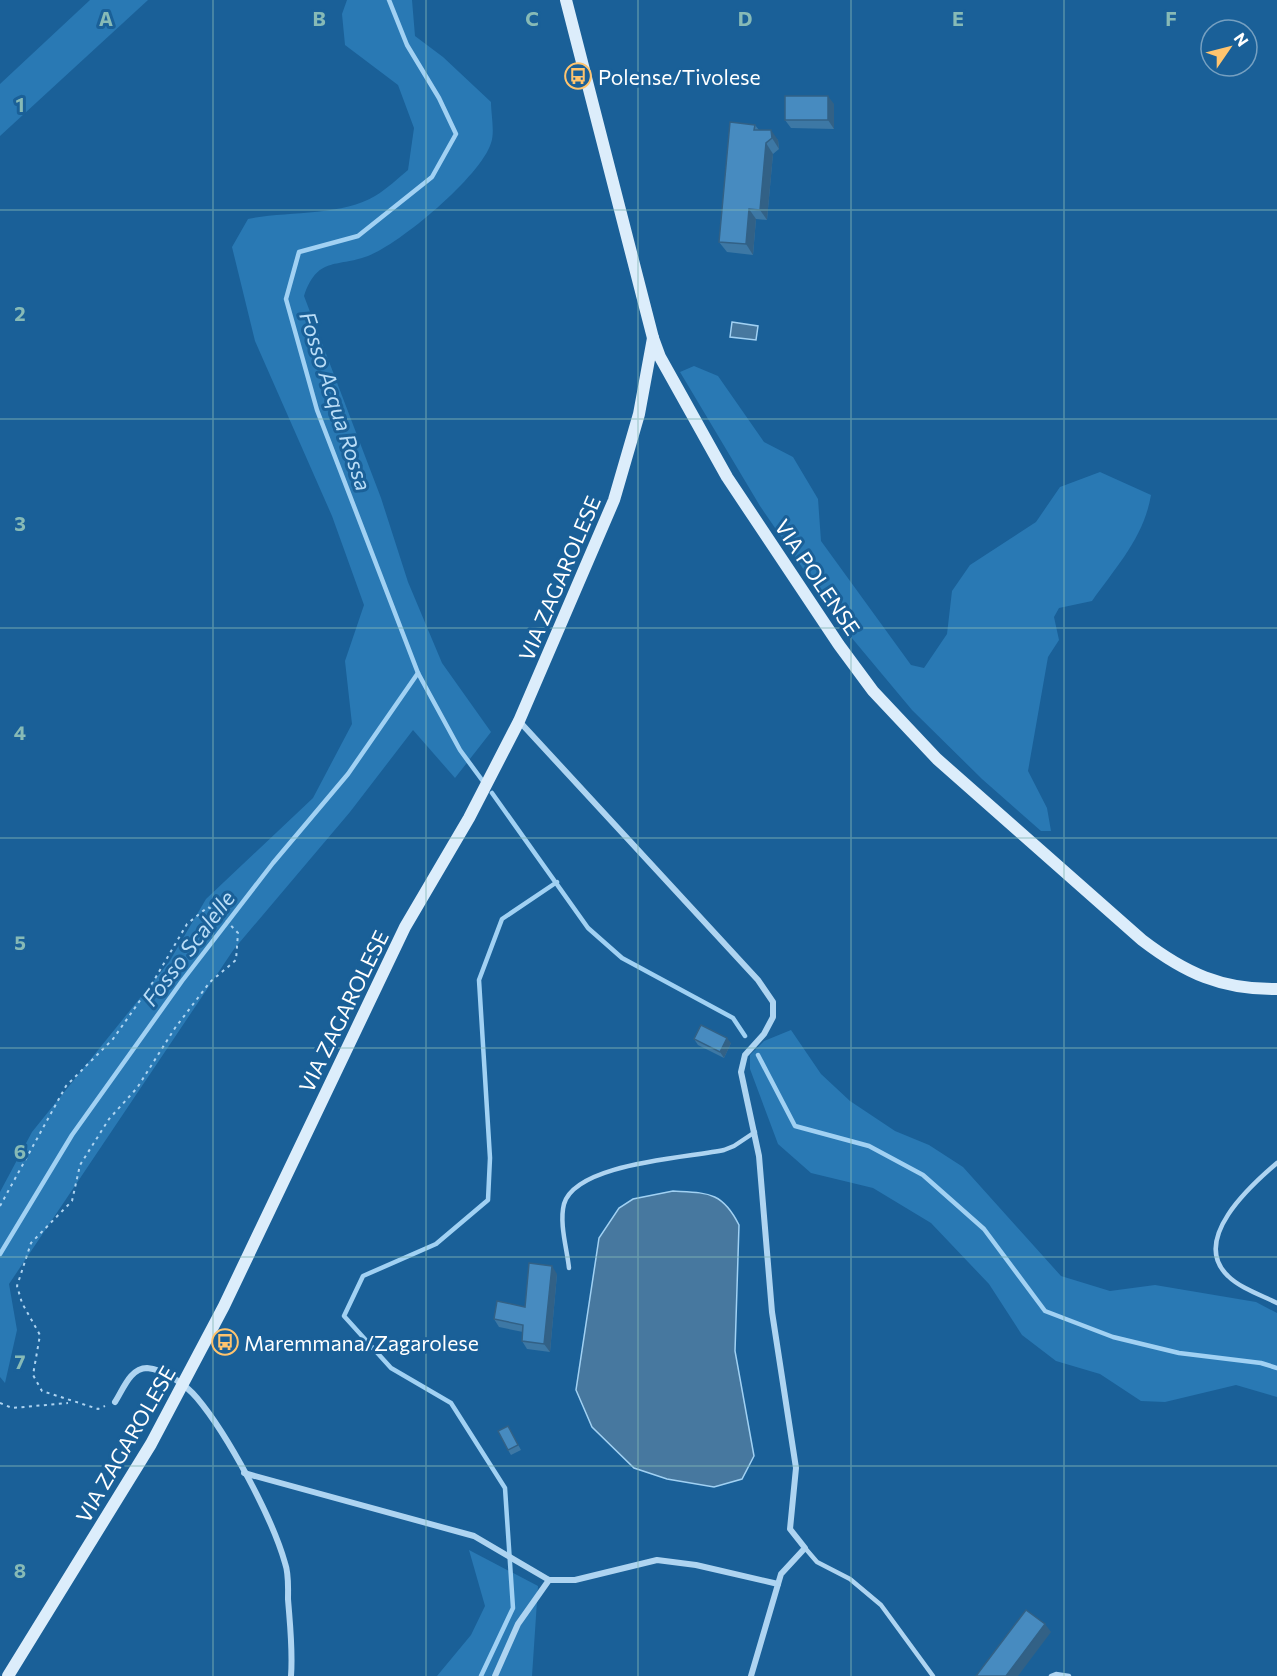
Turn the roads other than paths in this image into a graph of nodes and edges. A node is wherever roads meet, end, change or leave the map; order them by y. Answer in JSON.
{"nodes":[{"id":1,"x":566,"y":0,"type":"edge"},
{"id":2,"x":653,"y":338,"type":"junction"},
{"id":3,"x":519,"y":721,"type":"junction"},
{"id":4,"x":1277,"y":989,"type":"edge"},
{"id":5,"x":755,"y":1131,"type":"junction"},
{"id":6,"x":1277,"y":1163,"type":"edge"},
{"id":7,"x":569,"y":1268,"type":"dead end"},
{"id":8,"x":1277,"y":1303,"type":"edge"},
{"id":9,"x":183,"y":1385,"type":"junction"},
{"id":10,"x":114,"y":1402,"type":"road end"},
{"id":11,"x":244,"y":1473,"type":"junction"},
{"id":12,"x":805,"y":1548,"type":"junction"},
{"id":13,"x":549,"y":1580,"type":"junction"},
{"id":14,"x":778,"y":1584,"type":"junction"},
{"id":15,"x":8,"y":1676,"type":"edge"},
{"id":16,"x":291,"y":1676,"type":"edge"},
{"id":17,"x":495,"y":1676,"type":"edge"},
{"id":18,"x":752,"y":1676,"type":"edge"},
{"id":19,"x":933,"y":1676,"type":"edge"},
{"id":20,"x":1051,"y":1676,"type":"edge"},
{"id":21,"x":1069,"y":1676,"type":"edge"}],
"edges":[{"from":1,"to":2,"type":"main road","name":"VIA POLENSE"},
{"from":2,"to":3,"type":"main road","name":"VIA ZAGAROLESE"},
{"from":2,"to":4,"type":"main road","name":"VIA POLENSE"},
{"from":3,"to":5,"type":"street"},
{"from":3,"to":9,"type":"main road","name":"VIA ZAGAROLESE"},
{"from":5,"to":7,"type":"lane"},
{"from":5,"to":12,"type":"street"},
{"from":6,"to":8,"type":"lane"},
{"from":9,"to":10,"type":"street"},
{"from":9,"to":11,"type":"street"},
{"from":9,"to":15,"type":"main road","name":"VIA ZAGAROLESE"},
{"from":11,"to":13,"type":"street"},
{"from":11,"to":16,"type":"street"},
{"from":12,"to":14,"type":"street"},
{"from":12,"to":19,"type":"lane"},
{"from":13,"to":14,"type":"street"},
{"from":13,"to":17,"type":"street"},
{"from":14,"to":18,"type":"street"},
{"from":20,"to":21,"type":"lane"}]}
